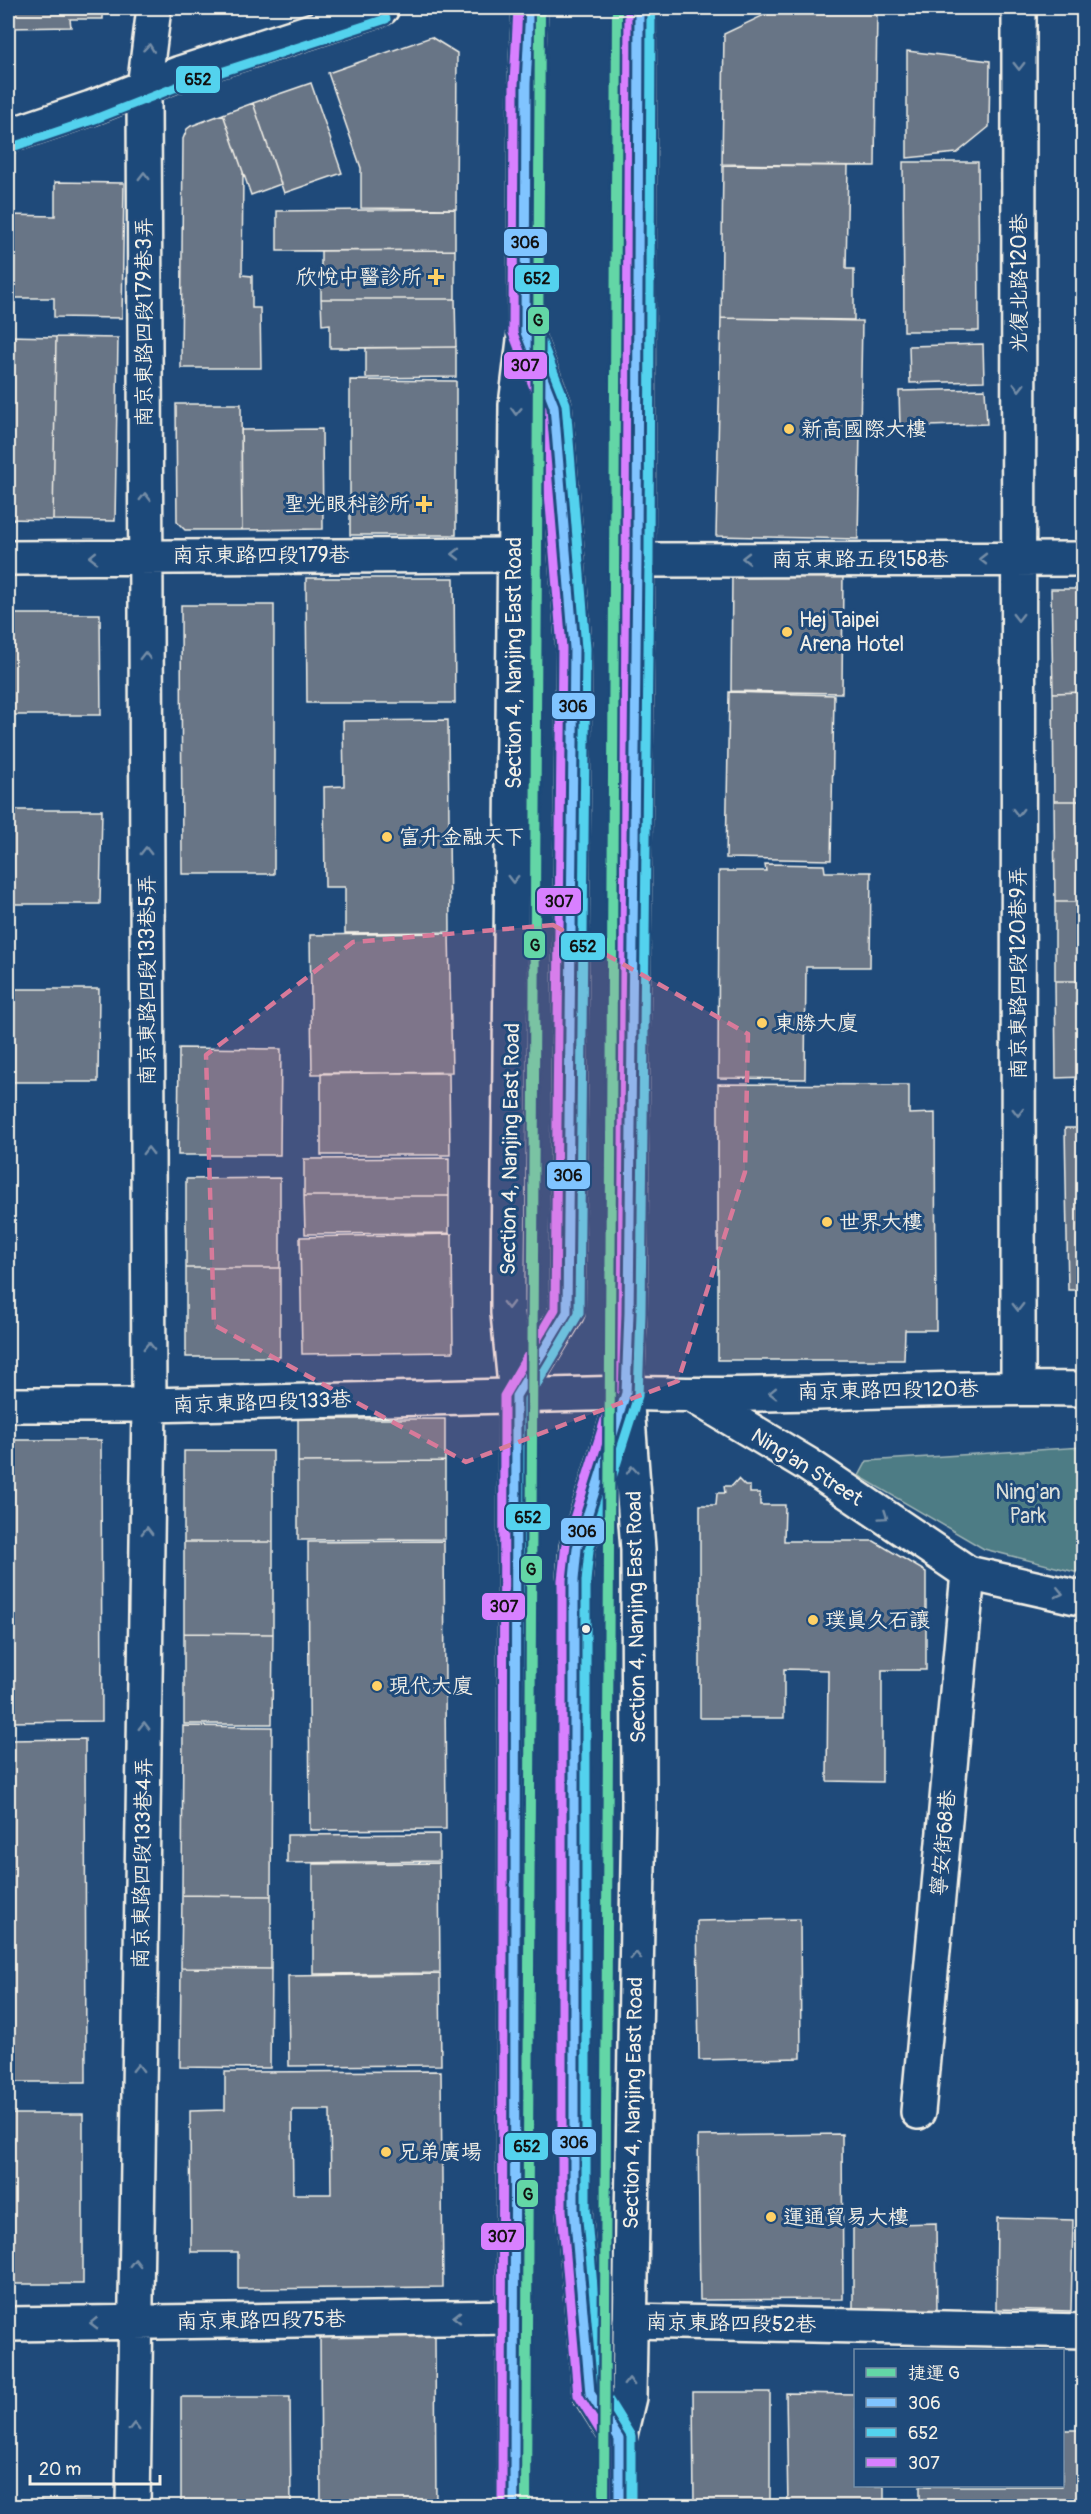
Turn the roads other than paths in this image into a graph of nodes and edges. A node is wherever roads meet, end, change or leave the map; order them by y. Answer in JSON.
{"nodes":[{"id":1,"x":154,"y":8,"type":"edge"},
{"id":2,"x":382,"y":8,"type":"edge"},
{"id":3,"x":530,"y":8,"type":"edge"},
{"id":4,"x":639,"y":8,"type":"edge"},
{"id":5,"x":1019,"y":8,"type":"edge"},
{"id":6,"x":144,"y":88,"type":"junction"},
{"id":7,"x":8,"y":136,"type":"edge"},
{"id":8,"x":525,"y":332,"type":"junction"},
{"id":9,"x":514,"y":555,"type":"junction"},
{"id":10,"x":145,"y":556,"type":"junction"},
{"id":11,"x":8,"y":558,"type":"edge"},
{"id":12,"x":1018,"y":559,"type":"junction"},
{"id":13,"x":1083,"y":559,"type":"edge"},
{"id":14,"x":637,"y":560,"type":"junction"},
{"id":15,"x":1018,"y":1387,"type":"junction"},
{"id":16,"x":1083,"y":1389,"type":"edge"},
{"id":17,"x":626,"y":1393,"type":"junction"},
{"id":18,"x":692,"y":1395,"type":"junction"},
{"id":19,"x":516,"y":1396,"type":"junction"},
{"id":20,"x":8,"y":1405,"type":"edge"},
{"id":21,"x":149,"y":1405,"type":"junction"},
{"id":22,"x":968,"y":1573,"type":"junction"},
{"id":23,"x":1083,"y":1599,"type":"edge"},
{"id":24,"x":918,"y":2112,"type":"dead end"},
{"id":25,"x":515,"y":2317,"type":"junction"},
{"id":26,"x":630,"y":2321,"type":"junction"},
{"id":27,"x":134,"y":2322,"type":"junction"},
{"id":28,"x":8,"y":2324,"type":"edge"},
{"id":29,"x":1083,"y":2331,"type":"edge"},
{"id":30,"x":619,"y":2439,"type":"junction"},
{"id":31,"x":133,"y":2506,"type":"edge"},
{"id":32,"x":514,"y":2506,"type":"edge"},
{"id":33,"x":619,"y":2506,"type":"edge"}],
"edges":[{"from":6,"to":1,"type":"main road","name":"南京東路四段179巷3弄","one_way":true},
{"from":2,"to":6,"type":"main road"},
{"from":3,"to":8,"type":"main road","name":"Section 4, Nanjing East Road"},
{"from":4,"to":14,"type":"main road","name":"Section 4, Nanjing East Road"},
{"from":5,"to":12,"type":"main road","name":"光復北路120巷","one_way":true},
{"from":6,"to":7,"type":"main road"},
{"from":10,"to":6,"type":"main road","name":"南京東路四段179巷3弄","one_way":true},
{"from":8,"to":9,"type":"main road","name":"Section 4, Nanjing East Road","one_way":true},
{"from":8,"to":19,"type":"main road"},
{"from":9,"to":10,"type":"main road","name":"南京東路四段179巷","one_way":true},
{"from":9,"to":19,"type":"main road","name":"Section 4, Nanjing East Road","one_way":true},
{"from":10,"to":11,"type":"main road","name":"南京東路四段179巷","one_way":true},
{"from":21,"to":10,"type":"main road","name":"南京東路四段133巷5弄","one_way":true},
{"from":12,"to":13,"type":"main road","name":"南京東路五段158巷"},
{"from":12,"to":14,"type":"main road","name":"南京東路五段158巷","one_way":true},
{"from":12,"to":15,"type":"main road","name":"南京東路四段120巷9弄","one_way":true},
{"from":14,"to":17,"type":"main road","name":"Section 4, Nanjing East Road"},
{"from":15,"to":16,"type":"main road","name":"南京東路四段120巷"},
{"from":15,"to":18,"type":"main road","name":"南京東路四段120巷","one_way":true},
{"from":17,"to":18,"type":"main road","name":"Ning'an Street"},
{"from":17,"to":19,"type":"main road","name":"Ning'an Street"},
{"from":26,"to":17,"type":"main road","name":"Section 4, Nanjing East Road","one_way":true},
{"from":17,"to":30,"type":"main road"},
{"from":18,"to":22,"type":"main road","name":"Ning'an Street","one_way":true},
{"from":19,"to":21,"type":"main road","name":"南京東路四段133巷"},
{"from":19,"to":25,"type":"main road","name":"Section 4, Nanjing East Road"},
{"from":20,"to":21,"type":"main road","name":"南京東路四段133巷"},
{"from":27,"to":21,"type":"main road","name":"南京東路四段133巷4弄","one_way":true},
{"from":22,"to":23,"type":"main road","name":"Ning'an Street","one_way":true},
{"from":22,"to":24,"type":"main road","name":"寧安街68巷"},
{"from":25,"to":27,"type":"main road","name":"南京東路四段75巷","one_way":true},
{"from":25,"to":32,"type":"main road","name":"Section 4, Nanjing East Road"},
{"from":26,"to":29,"type":"main road","name":"南京東路四段52巷"},
{"from":30,"to":26,"type":"main road","name":"Section 4, Nanjing East Road","one_way":true},
{"from":27,"to":28,"type":"main road","name":"南京東路四段75巷","one_way":true},
{"from":31,"to":27,"type":"main road","name":"南京東路四段133巷4弄","one_way":true},
{"from":30,"to":33,"type":"main road","name":"Section 4, Nanjing East Road"}]}
